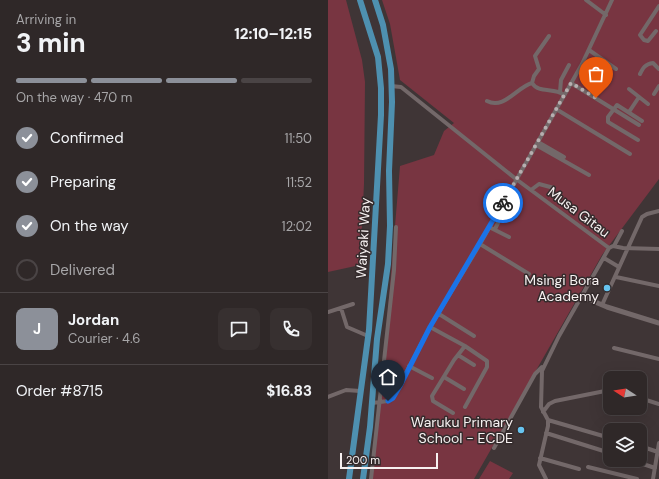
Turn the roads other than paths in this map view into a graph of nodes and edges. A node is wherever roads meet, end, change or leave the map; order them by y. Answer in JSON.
{"nodes":[{"id":1,"x":360,"y":0,"type":"edge"},
{"id":2,"x":375,"y":0,"type":"edge"},
{"id":3,"x":586,"y":0,"type":"edge"},
{"id":4,"x":612,"y":0,"type":"edge"},
{"id":5,"x":659,"y":6,"type":"edge"},
{"id":6,"x":606,"y":15,"type":"junction"},
{"id":7,"x":656,"y":31,"type":"dead end"},
{"id":8,"x":549,"y":36,"type":"dead end"},
{"id":9,"x":589,"y":50,"type":"junction"},
{"id":10,"x":569,"y":65,"type":"dead end"},
{"id":11,"x":659,"y":68,"type":"edge"},
{"id":12,"x":616,"y":69,"type":"dead end"},
{"id":13,"x":640,"y":74,"type":"dead end"},
{"id":14,"x":532,"y":83,"type":"junction"},
{"id":15,"x":571,"y":83,"type":"junction"},
{"id":16,"x":391,"y":86,"type":"junction"},
{"id":17,"x":659,"y":86,"type":"edge"},
{"id":18,"x":629,"y":89,"type":"dead end"},
{"id":19,"x":560,"y":92,"type":"junction"},
{"id":20,"x":654,"y":94,"type":"dead end"},
{"id":21,"x":564,"y":95,"type":"junction"},
{"id":22,"x":639,"y":97,"type":"junction"},
{"id":23,"x":487,"y":101,"type":"dead end"},
{"id":24,"x":648,"y":104,"type":"dead end"},
{"id":25,"x":613,"y":108,"type":"junction"},
{"id":26,"x":556,"y":109,"type":"junction"},
{"id":27,"x":629,"y":112,"type":"junction"},
{"id":28,"x":638,"y":140,"type":"dead end"},
{"id":29,"x":537,"y":144,"type":"junction"},
{"id":30,"x":630,"y":154,"type":"dead end"},
{"id":31,"x":564,"y":157,"type":"dead end"},
{"id":32,"x":589,"y":175,"type":"dead end"},
{"id":33,"x":516,"y":179,"type":"junction"},
{"id":34,"x":554,"y":188,"type":"dead end"},
{"id":35,"x":531,"y":190,"type":"junction"},
{"id":36,"x":659,"y":212,"type":"edge"},
{"id":37,"x":498,"y":223,"type":"dead end"},
{"id":38,"x":396,"y":227,"type":"dead end"},
{"id":39,"x":489,"y":227,"type":"junction"},
{"id":40,"x":495,"y":230,"type":"junction"},
{"id":41,"x":622,"y":231,"type":"dead end"},
{"id":42,"x":509,"y":237,"type":"dead end"},
{"id":43,"x":480,"y":244,"type":"junction"},
{"id":44,"x":614,"y":246,"type":"junction"},
{"id":45,"x":609,"y":248,"type":"junction"},
{"id":46,"x":629,"y":248,"type":"junction"},
{"id":47,"x":659,"y":249,"type":"edge"},
{"id":48,"x":604,"y":258,"type":"junction"},
{"id":49,"x":619,"y":267,"type":"junction"},
{"id":50,"x":529,"y":274,"type":"dead end"},
{"id":51,"x":616,"y":277,"type":"junction"},
{"id":52,"x":659,"y":286,"type":"edge"},
{"id":53,"x":581,"y":296,"type":"junction"},
{"id":54,"x":353,"y":304,"type":"dead end"},
{"id":55,"x":602,"y":305,"type":"junction"},
{"id":56,"x":341,"y":308,"type":"junction"},
{"id":57,"x":328,"y":312,"type":"edge"},
{"id":58,"x":439,"y":314,"type":"junction"},
{"id":59,"x":659,"y":323,"type":"edge"},
{"id":60,"x":430,"y":327,"type":"junction"},
{"id":61,"x":368,"y":335,"type":"junction"},
{"id":62,"x":378,"y":335,"type":"junction"},
{"id":63,"x":474,"y":336,"type":"dead end"},
{"id":64,"x":465,"y":346,"type":"junction"},
{"id":65,"x":614,"y":348,"type":"dead end"},
{"id":66,"x":458,"y":355,"type":"junction"},
{"id":67,"x":659,"y":359,"type":"edge"},
{"id":68,"x":544,"y":364,"type":"junction"},
{"id":69,"x":474,"y":365,"type":"dead end"},
{"id":70,"x":409,"y":366,"type":"junction"},
{"id":71,"x":444,"y":377,"type":"junction"},
{"id":72,"x":432,"y":378,"type":"dead end"},
{"id":73,"x":361,"y":383,"type":"junction"},
{"id":74,"x":374,"y":383,"type":"junction"},
{"id":75,"x":464,"y":389,"type":"dead end"},
{"id":76,"x":360,"y":391,"type":"junction"},
{"id":77,"x":603,"y":392,"type":"edge"},
{"id":78,"x":328,"y":397,"type":"edge"},
{"id":79,"x":647,"y":400,"type":"edge"},
{"id":80,"x":375,"y":403,"type":"junction"},
{"id":81,"x":659,"y":404,"type":"edge"},
{"id":82,"x":464,"y":407,"type":"dead end"},
{"id":83,"x":543,"y":412,"type":"junction"},
{"id":84,"x":453,"y":413,"type":"dead end"},
{"id":85,"x":548,"y":420,"type":"junction"},
{"id":86,"x":546,"y":433,"type":"junction"},
{"id":87,"x":603,"y":436,"type":"edge"},
{"id":88,"x":659,"y":443,"type":"edge"},
{"id":89,"x":494,"y":448,"type":"dead end"},
{"id":90,"x":647,"y":448,"type":"edge"},
{"id":91,"x":603,"y":450,"type":"edge"},
{"id":92,"x":658,"y":452,"type":"junction"},
{"id":93,"x":540,"y":458,"type":"junction"},
{"id":94,"x":647,"y":465,"type":"edge"},
{"id":95,"x":588,"y":467,"type":"dead end"},
{"id":96,"x":656,"y":468,"type":"junction"},
{"id":97,"x":579,"y":469,"type":"dead end"},
{"id":98,"x":349,"y":479,"type":"edge"},
{"id":99,"x":363,"y":479,"type":"edge"},
{"id":100,"x":370,"y":479,"type":"edge"},
{"id":101,"x":546,"y":479,"type":"edge"},
{"id":102,"x":637,"y":479,"type":"edge"},
{"id":103,"x":653,"y":479,"type":"edge"}],
"edges":[{"from":1,"to":61,"type":"highway","name":"Waiyaki Way"},
{"from":2,"to":16,"type":"highway","name":"Waiyaki Way"},
{"from":3,"to":6,"type":"street"},
{"from":4,"to":6,"type":"street"},
{"from":5,"to":7,"type":"street"},
{"from":6,"to":9,"type":"street"},
{"from":8,"to":14,"type":"street"},
{"from":9,"to":12,"type":"street"},
{"from":9,"to":15,"type":"street"},
{"from":10,"to":19,"type":"street"},
{"from":11,"to":13,"type":"street"},
{"from":14,"to":19,"type":"street"},
{"from":14,"to":23,"type":"street"},
{"from":15,"to":21,"type":"street"},
{"from":15,"to":25,"type":"street"},
{"from":16,"to":33,"type":"street","name":"Musa Gitau"},
{"from":16,"to":62,"type":"highway","name":"Waiyaki Way"},
{"from":17,"to":20,"type":"street"},
{"from":18,"to":22,"type":"street"},
{"from":19,"to":21,"type":"street"},
{"from":21,"to":26,"type":"street"},
{"from":22,"to":24,"type":"street"},
{"from":22,"to":27,"type":"street"},
{"from":25,"to":27,"type":"street"},
{"from":25,"to":27,"type":"street"},
{"from":25,"to":28,"type":"street"},
{"from":26,"to":29,"type":"street"},
{"from":26,"to":30,"type":"street"},
{"from":29,"to":31,"type":"street"},
{"from":29,"to":32,"type":"street"},
{"from":29,"to":33,"type":"street"},
{"from":33,"to":35,"type":"street","name":"Musa Gitau"},
{"from":33,"to":39,"type":"street"},
{"from":34,"to":35,"type":"street"},
{"from":35,"to":45,"type":"street","name":"Musa Gitau"},
{"from":36,"to":46,"type":"street"},
{"from":37,"to":40,"type":"street"},
{"from":38,"to":80,"type":"street"},
{"from":39,"to":40,"type":"street"},
{"from":39,"to":43,"type":"street"},
{"from":40,"to":42,"type":"street"},
{"from":41,"to":44,"type":"street"},
{"from":43,"to":50,"type":"street"},
{"from":43,"to":58,"type":"street"},
{"from":44,"to":45,"type":"street"},
{"from":44,"to":46,"type":"street"},
{"from":45,"to":48,"type":"street","name":"Musa Gitau"},
{"from":46,"to":47,"type":"street"},
{"from":46,"to":49,"type":"street"},
{"from":48,"to":49,"type":"street"},
{"from":48,"to":53,"type":"street","name":"Musa Gitau"},
{"from":49,"to":51,"type":"street"},
{"from":51,"to":52,"type":"street"},
{"from":51,"to":55,"type":"street"},
{"from":53,"to":55,"type":"street"},
{"from":53,"to":68,"type":"street","name":"Musa Gitau"},
{"from":54,"to":56,"type":"street"},
{"from":55,"to":59,"type":"street"},
{"from":56,"to":57,"type":"street"},
{"from":56,"to":61,"type":"street"},
{"from":58,"to":60,"type":"street"},
{"from":58,"to":63,"type":"street"},
{"from":60,"to":64,"type":"street"},
{"from":60,"to":70,"type":"street"},
{"from":61,"to":62,"type":"highway"},
{"from":61,"to":73,"type":"highway","name":"Waiyaki Way"},
{"from":62,"to":74,"type":"highway","name":"Waiyaki Way"},
{"from":64,"to":66,"type":"street"},
{"from":64,"to":82,"type":"street"},
{"from":65,"to":67,"type":"street"},
{"from":66,"to":69,"type":"street"},
{"from":66,"to":71,"type":"street"},
{"from":68,"to":83,"type":"street","name":"Musa Gitau"},
{"from":68,"to":89,"type":"street"},
{"from":70,"to":72,"type":"street"},
{"from":70,"to":80,"type":"street"},
{"from":71,"to":75,"type":"street"},
{"from":71,"to":84,"type":"street"},
{"from":73,"to":74,"type":"highway"},
{"from":73,"to":76,"type":"highway","name":"Waiyaki Way"},
{"from":74,"to":80,"type":"highway","name":"Waiyaki Way"},
{"from":76,"to":78,"type":"street"},
{"from":76,"to":98,"type":"highway","name":"Waiyaki Way"},
{"from":77,"to":83,"type":"street"},
{"from":79,"to":81,"type":"street"},
{"from":80,"to":99,"type":"highway","name":"Waiyaki Way"},
{"from":80,"to":100,"type":"street"},
{"from":83,"to":85,"type":"street","name":"Musa Gitau"},
{"from":85,"to":86,"type":"street"},
{"from":85,"to":87,"type":"street"},
{"from":86,"to":91,"type":"street"},
{"from":86,"to":93,"type":"street"},
{"from":88,"to":92,"type":"street"},
{"from":90,"to":92,"type":"street"},
{"from":92,"to":96,"type":"street"},
{"from":93,"to":97,"type":"street"},
{"from":93,"to":101,"type":"street"},
{"from":94,"to":96,"type":"street"},
{"from":95,"to":102,"type":"street"},
{"from":96,"to":103,"type":"street"}]}
